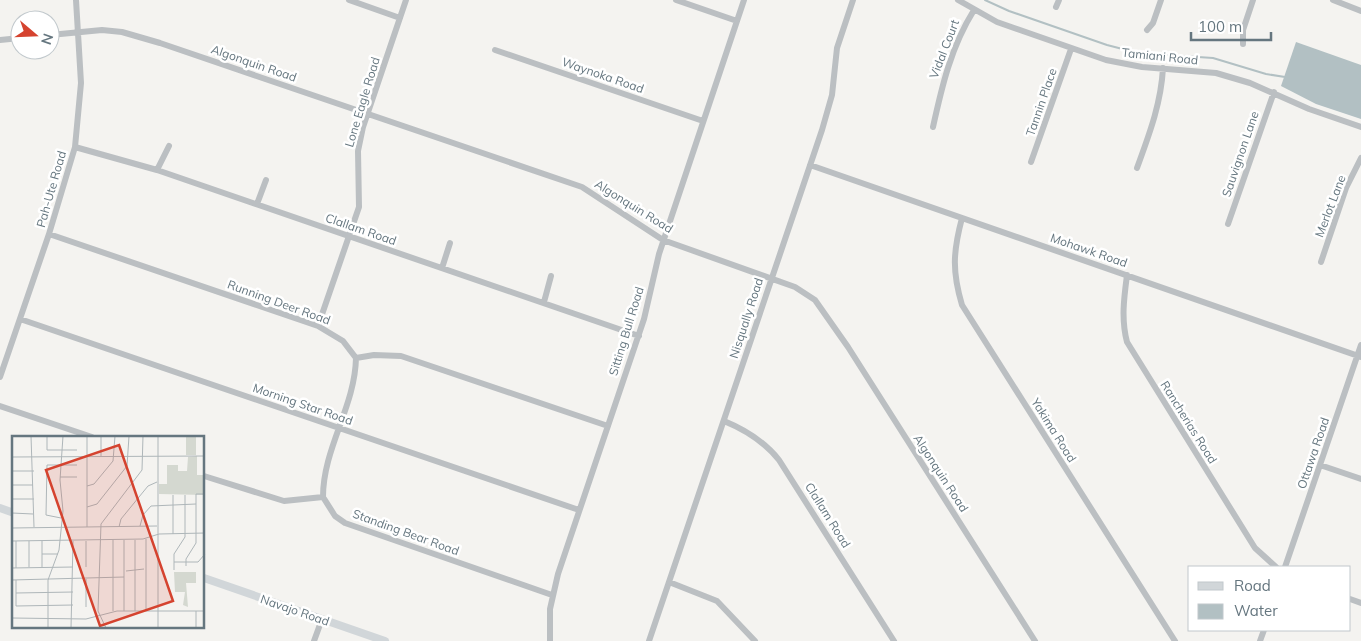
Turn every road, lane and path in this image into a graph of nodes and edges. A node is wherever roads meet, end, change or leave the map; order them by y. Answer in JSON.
{"nodes":[{"id":1,"x":76,"y":0,"type":"edge"},
{"id":2,"x":349,"y":0,"type":"edge"},
{"id":3,"x":406,"y":0,"type":"edge"},
{"id":4,"x":676,"y":0,"type":"edge"},
{"id":5,"x":744,"y":0,"type":"edge"},
{"id":6,"x":853,"y":0,"type":"edge"},
{"id":7,"x":958,"y":0,"type":"edge"},
{"id":8,"x":1059,"y":0,"type":"edge"},
{"id":9,"x":1161,"y":0,"type":"edge"},
{"id":10,"x":1253,"y":0,"type":"edge"},
{"id":11,"x":1333,"y":0,"type":"edge"},
{"id":12,"x":1056,"y":7,"type":"dead end"},
{"id":13,"x":974,"y":10,"type":"junction"},
{"id":14,"x":1361,"y":11,"type":"edge"},
{"id":15,"x":400,"y":18,"type":"junction"},
{"id":16,"x":737,"y":21,"type":"junction"},
{"id":17,"x":1147,"y":30,"type":"dead end"},
{"id":18,"x":78,"y":32,"type":"junction"},
{"id":19,"x":60,"y":34,"type":"edge"},
{"id":20,"x":1243,"y":44,"type":"dead end"},
{"id":21,"x":1071,"y":48,"type":"junction"},
{"id":22,"x":495,"y":50,"type":"dead end"},
{"id":23,"x":1163,"y":68,"type":"junction"},
{"id":24,"x":1274,"y":92,"type":"junction"},
{"id":25,"x":368,"y":114,"type":"junction"},
{"id":26,"x":703,"y":121,"type":"junction"},
{"id":27,"x":932,"y":127,"type":"dead end"},
{"id":28,"x":1361,"y":127,"type":"edge"},
{"id":29,"x":168,"y":146,"type":"dead end"},
{"id":30,"x":74,"y":147,"type":"junction"},
{"id":31,"x":1361,"y":158,"type":"edge"},
{"id":32,"x":1031,"y":162,"type":"dead end"},
{"id":33,"x":810,"y":165,"type":"junction"},
{"id":34,"x":1137,"y":168,"type":"dead end"},
{"id":35,"x":157,"y":170,"type":"junction"},
{"id":36,"x":266,"y":180,"type":"dead end"},
{"id":37,"x":256,"y":204,"type":"junction"},
{"id":38,"x":962,"y":218,"type":"junction"},
{"id":39,"x":1228,"y":224,"type":"dead end"},
{"id":40,"x":50,"y":234,"type":"junction"},
{"id":41,"x":349,"y":237,"type":"junction"},
{"id":42,"x":663,"y":240,"type":"junction"},
{"id":43,"x":450,"y":243,"type":"dead end"},
{"id":44,"x":1321,"y":262,"type":"dead end"},
{"id":45,"x":442,"y":268,"type":"junction"},
{"id":46,"x":1127,"y":275,"type":"junction"},
{"id":47,"x":551,"y":276,"type":"dead end"},
{"id":48,"x":772,"y":278,"type":"junction"},
{"id":49,"x":544,"y":302,"type":"junction"},
{"id":50,"x":20,"y":319,"type":"junction"},
{"id":51,"x":318,"y":326,"type":"junction"},
{"id":52,"x":639,"y":336,"type":"junction"},
{"id":53,"x":1361,"y":345,"type":"edge"},
{"id":54,"x":1359,"y":356,"type":"edge"},
{"id":55,"x":356,"y":358,"type":"junction"},
{"id":56,"x":0,"y":378,"type":"edge"},
{"id":57,"x":0,"y":406,"type":"edge"},
{"id":58,"x":724,"y":421,"type":"junction"},
{"id":59,"x":608,"y":426,"type":"junction"},
{"id":60,"x":339,"y":429,"type":"junction"},
{"id":61,"x":89,"y":436,"type":"edge"},
{"id":62,"x":1320,"y":464,"type":"junction"},
{"id":63,"x":205,"y":476,"type":"edge"},
{"id":64,"x":1361,"y":479,"type":"edge"},
{"id":65,"x":323,"y":497,"type":"junction"},
{"id":66,"x":0,"y":508,"type":"edge"},
{"id":67,"x":579,"y":510,"type":"junction"},
{"id":68,"x":12,"y":512,"type":"edge"},
{"id":69,"x":1275,"y":566,"type":"edge"},
{"id":70,"x":1285,"y":566,"type":"edge"},
{"id":71,"x":205,"y":578,"type":"edge"},
{"id":72,"x":669,"y":582,"type":"junction"},
{"id":73,"x":552,"y":595,"type":"junction"},
{"id":74,"x":322,"y":619,"type":"junction"},
{"id":75,"x":314,"y":641,"type":"edge"},
{"id":76,"x":385,"y":641,"type":"edge"},
{"id":77,"x":550,"y":641,"type":"edge"},
{"id":78,"x":649,"y":641,"type":"edge"},
{"id":79,"x":755,"y":641,"type":"edge"},
{"id":80,"x":894,"y":641,"type":"edge"},
{"id":81,"x":1035,"y":641,"type":"edge"},
{"id":82,"x":1175,"y":641,"type":"edge"}],
"edges":[{"from":1,"to":18,"type":"street","name":"Pah-Ute Road"},
{"from":2,"to":15,"type":"street"},
{"from":3,"to":15,"type":"street","name":"Lone Eagle Road"},
{"from":4,"to":16,"type":"street"},
{"from":5,"to":16,"type":"street","name":"Sitting Bull Road"},
{"from":6,"to":33,"type":"street","name":"Nisqually Road"},
{"from":7,"to":13,"type":"street","name":"Tamiani Road"},
{"from":8,"to":12,"type":"street"},
{"from":9,"to":17,"type":"street"},
{"from":10,"to":20,"type":"street"},
{"from":11,"to":14,"type":"street"},
{"from":13,"to":21,"type":"street","name":"Tamiani Road"},
{"from":13,"to":27,"type":"street","name":"Vidal Court"},
{"from":15,"to":25,"type":"street","name":"Lone Eagle Road"},
{"from":16,"to":26,"type":"street","name":"Sitting Bull Road"},
{"from":18,"to":19,"type":"street","name":"Algonquin Road"},
{"from":18,"to":25,"type":"street","name":"Algonquin Road"},
{"from":18,"to":30,"type":"street","name":"Pah-Ute Road"},
{"from":21,"to":23,"type":"street","name":"Tamiani Road"},
{"from":21,"to":32,"type":"street","name":"Tannin Place"},
{"from":22,"to":26,"type":"street","name":"Waynoka Road"},
{"from":23,"to":24,"type":"street","name":"Tamiani Road"},
{"from":23,"to":34,"type":"street"},
{"from":24,"to":28,"type":"street","name":"Tamiani Road"},
{"from":24,"to":39,"type":"street","name":"Sauvignon Lane"},
{"from":25,"to":41,"type":"street","name":"Lone Eagle Road"},
{"from":25,"to":42,"type":"street","name":"Algonquin Road"},
{"from":26,"to":42,"type":"street","name":"Sitting Bull Road"},
{"from":29,"to":35,"type":"street"},
{"from":30,"to":35,"type":"street","name":"Clallam Road"},
{"from":30,"to":40,"type":"street","name":"Pah-Ute Road"},
{"from":31,"to":44,"type":"street","name":"Merlot Lane"},
{"from":33,"to":38,"type":"street","name":"Mohawk Road"},
{"from":33,"to":48,"type":"street","name":"Nisqually Road"},
{"from":35,"to":37,"type":"street","name":"Clallam Road"},
{"from":36,"to":37,"type":"street"},
{"from":37,"to":41,"type":"street","name":"Clallam Road"},
{"from":38,"to":46,"type":"street","name":"Mohawk Road"},
{"from":38,"to":82,"type":"street","name":"Yakima Road"},
{"from":40,"to":50,"type":"street","name":"Pah-Ute Road"},
{"from":40,"to":51,"type":"street","name":"Running Deer Road"},
{"from":41,"to":45,"type":"street","name":"Clallam Road"},
{"from":41,"to":51,"type":"street","name":"Lone Eagle Road"},
{"from":42,"to":48,"type":"street","name":"Algonquin Road"},
{"from":42,"to":52,"type":"street","name":"Sitting Bull Road"},
{"from":43,"to":45,"type":"street"},
{"from":45,"to":49,"type":"street","name":"Clallam Road"},
{"from":46,"to":54,"type":"street","name":"Mohawk Road"},
{"from":46,"to":69,"type":"street","name":"Rancherias Road"},
{"from":47,"to":49,"type":"street"},
{"from":48,"to":58,"type":"street","name":"Nisqually Road"},
{"from":48,"to":81,"type":"street","name":"Algonquin Road"},
{"from":49,"to":52,"type":"street","name":"Clallam Road"},
{"from":50,"to":56,"type":"street","name":"Pah-Ute Road"},
{"from":50,"to":60,"type":"street","name":"Morning Star Road"},
{"from":51,"to":55,"type":"street","name":"Running Deer Road"},
{"from":52,"to":59,"type":"street","name":"Sitting Bull Road"},
{"from":53,"to":54,"type":"street","name":"Ottawa Road"},
{"from":54,"to":62,"type":"street","name":"Ottawa Road"},
{"from":55,"to":59,"type":"street"},
{"from":55,"to":60,"type":"street"},
{"from":57,"to":61,"type":"street"},
{"from":58,"to":72,"type":"street","name":"Nisqually Road"},
{"from":58,"to":80,"type":"street","name":"Clallam Road"},
{"from":59,"to":67,"type":"street","name":"Sitting Bull Road"},
{"from":60,"to":65,"type":"street"},
{"from":60,"to":67,"type":"street","name":"Morning Star Road"},
{"from":62,"to":64,"type":"street"},
{"from":62,"to":70,"type":"street","name":"Ottawa Road"},
{"from":63,"to":65,"type":"street"},
{"from":65,"to":73,"type":"street","name":"Standing Bear Road"},
{"from":66,"to":68,"type":"main road"},
{"from":67,"to":73,"type":"street","name":"Sitting Bull Road"},
{"from":71,"to":74,"type":"main road","name":"Navajo Road"},
{"from":72,"to":78,"type":"street","name":"Nisqually Road"},
{"from":72,"to":79,"type":"street"},
{"from":73,"to":77,"type":"street","name":"Sitting Bull Road"},
{"from":74,"to":75,"type":"street"},
{"from":74,"to":76,"type":"main road","name":"Navajo Road"}]}
